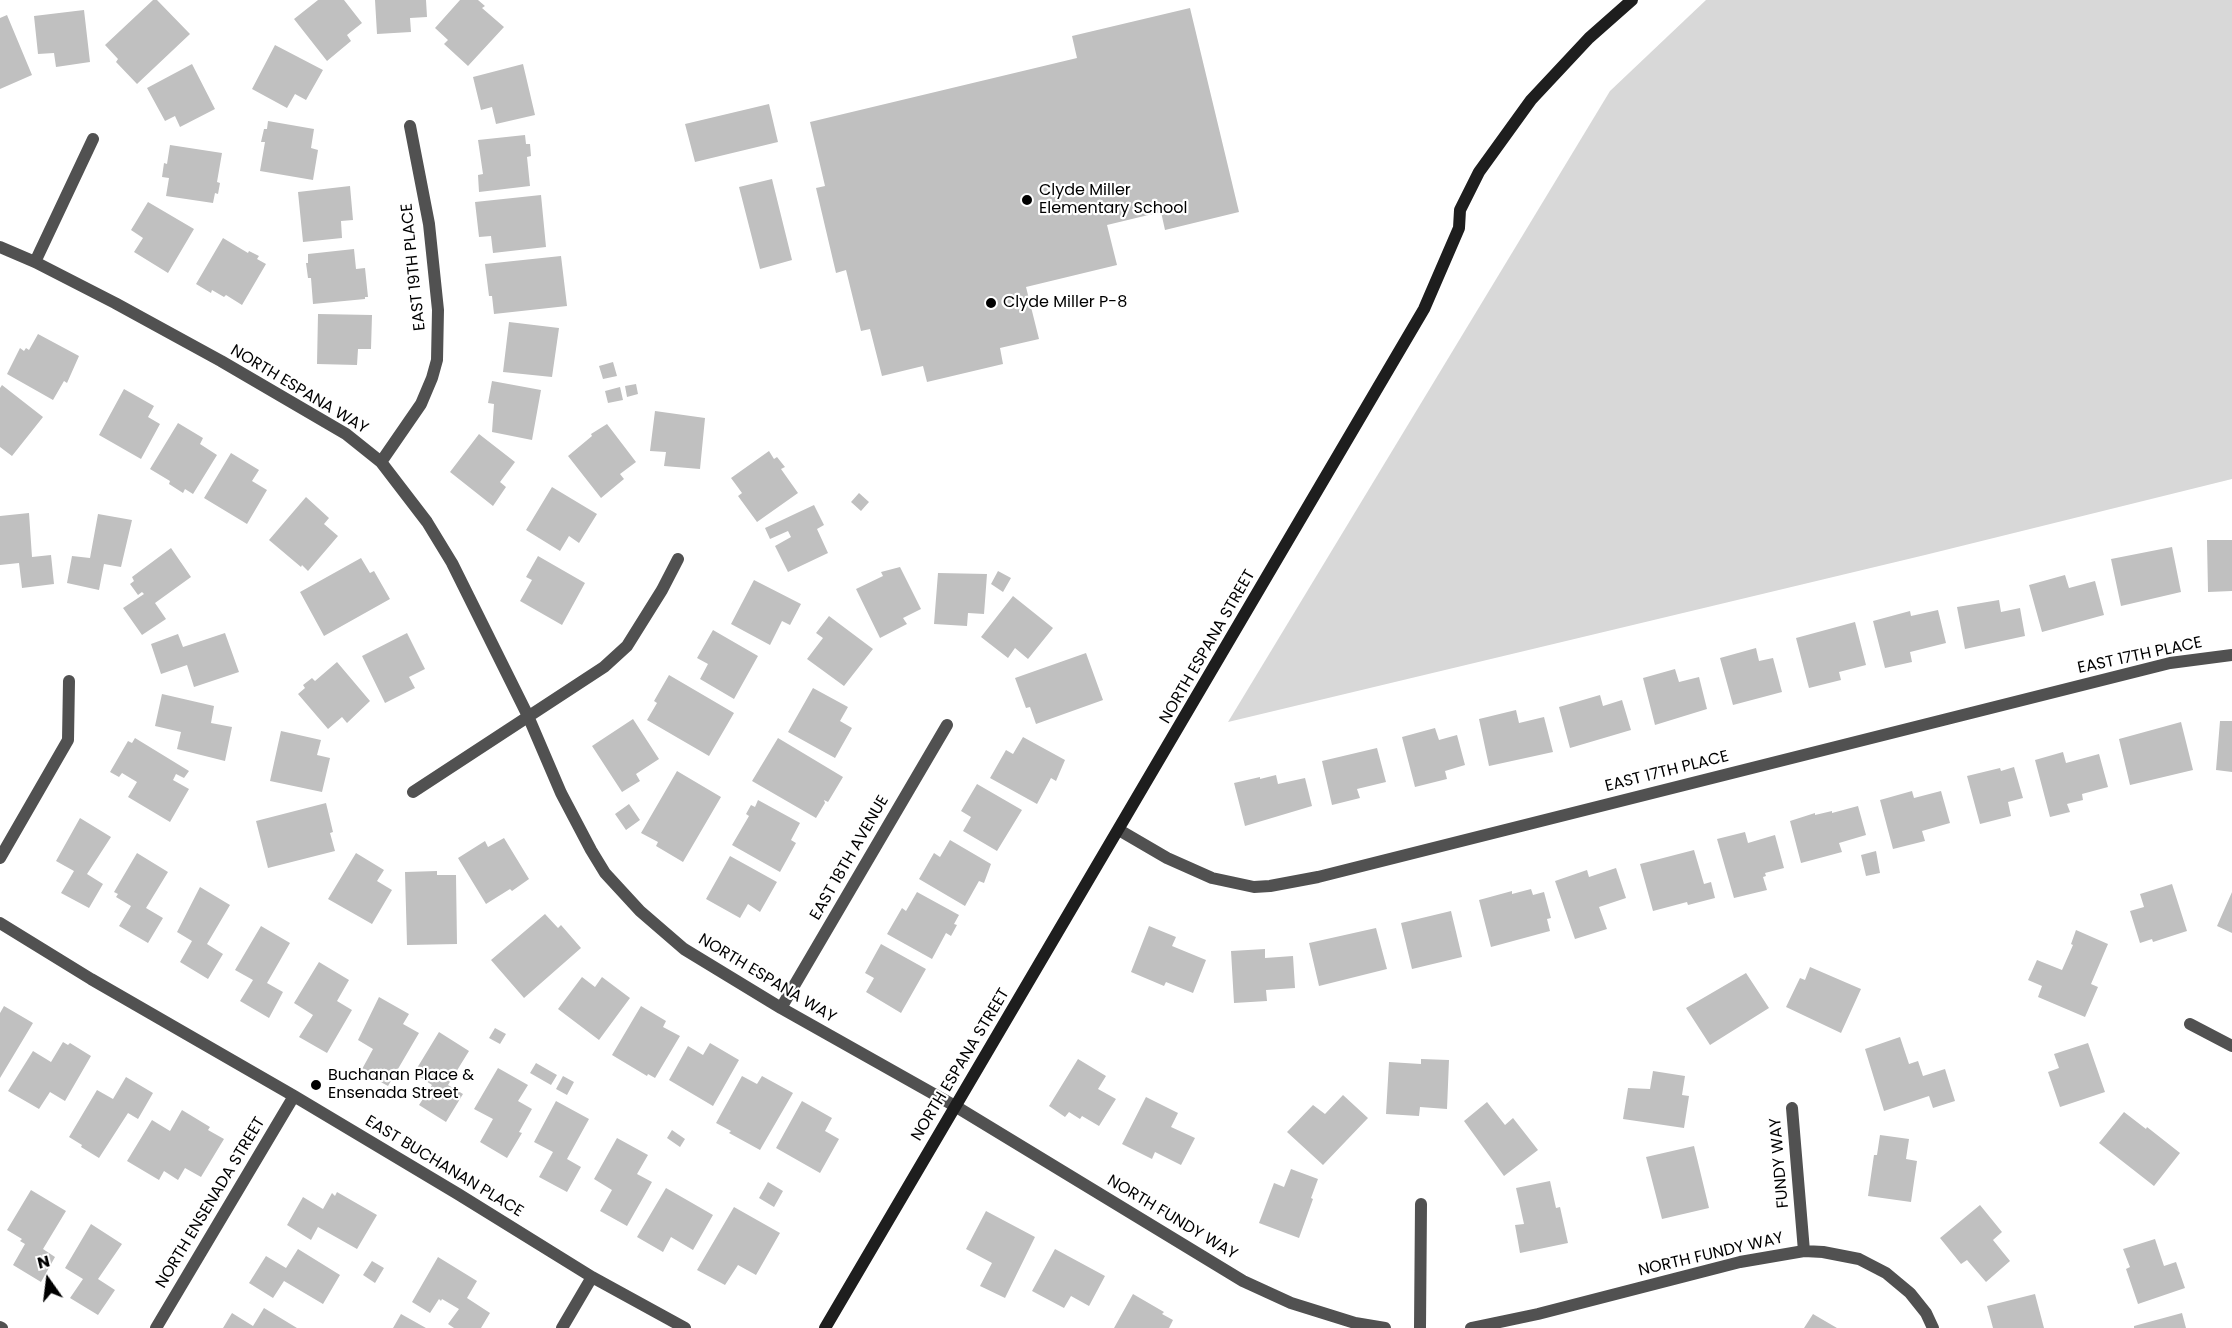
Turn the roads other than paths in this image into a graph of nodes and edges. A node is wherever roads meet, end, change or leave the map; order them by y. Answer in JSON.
{"nodes":[{"id":1,"x":1632,"y":0,"type":"edge"},
{"id":2,"x":410,"y":126,"type":"dead end"},
{"id":3,"x":93,"y":139,"type":"dead end"},
{"id":4,"x":0,"y":247,"type":"edge"},
{"id":5,"x":35,"y":262,"type":"junction"},
{"id":6,"x":381,"y":462,"type":"junction"},
{"id":7,"x":678,"y":559,"type":"dead end"},
{"id":8,"x":2232,"y":655,"type":"edge"},
{"id":9,"x":69,"y":681,"type":"dead end"},
{"id":10,"x":528,"y":716,"type":"junction"},
{"id":11,"x":947,"y":725,"type":"dead end"},
{"id":12,"x":413,"y":792,"type":"dead end"},
{"id":13,"x":1119,"y":830,"type":"junction"},
{"id":14,"x":0,"y":858,"type":"edge"},
{"id":15,"x":0,"y":923,"type":"edge"},
{"id":16,"x":781,"y":1008,"type":"junction"},
{"id":17,"x":2190,"y":1024,"type":"dead end"},
{"id":18,"x":2232,"y":1046,"type":"edge"},
{"id":19,"x":294,"y":1096,"type":"junction"},
{"id":20,"x":955,"y":1106,"type":"junction"},
{"id":21,"x":1792,"y":1108,"type":"dead end"},
{"id":22,"x":1421,"y":1204,"type":"dead end"},
{"id":23,"x":1804,"y":1251,"type":"junction"},
{"id":24,"x":592,"y":1277,"type":"junction"},
{"id":25,"x":156,"y":1328,"type":"edge"},
{"id":26,"x":562,"y":1328,"type":"edge"},
{"id":27,"x":685,"y":1328,"type":"edge"},
{"id":28,"x":825,"y":1328,"type":"edge"},
{"id":29,"x":1385,"y":1328,"type":"edge"},
{"id":30,"x":1420,"y":1328,"type":"edge"},
{"id":31,"x":1471,"y":1328,"type":"edge"},
{"id":32,"x":1933,"y":1328,"type":"edge"}],
"edges":[{"from":1,"to":13,"type":"street","name":"NORTH ESPANA STREET"},
{"from":2,"to":6,"type":"street","name":"EAST 19TH PLACE"},
{"from":3,"to":5,"type":"street"},
{"from":4,"to":5,"type":"street","name":"NORTH ESPANA WAY"},
{"from":5,"to":6,"type":"street","name":"NORTH ESPANA WAY"},
{"from":6,"to":10,"type":"street","name":"NORTH ESPANA WAY"},
{"from":7,"to":10,"type":"street"},
{"from":8,"to":13,"type":"street","name":"EAST 17TH PLACE"},
{"from":9,"to":14,"type":"street"},
{"from":10,"to":12,"type":"street"},
{"from":10,"to":16,"type":"street","name":"NORTH ESPANA WAY"},
{"from":11,"to":16,"type":"street","name":"EAST 18TH AVENUE"},
{"from":13,"to":20,"type":"street","name":"NORTH ESPANA STREET"},
{"from":15,"to":19,"type":"street","name":"EAST BUCHANAN PLACE"},
{"from":16,"to":20,"type":"street","name":"NORTH ESPANA WAY"},
{"from":17,"to":18,"type":"street"},
{"from":19,"to":24,"type":"street","name":"EAST BUCHANAN PLACE"},
{"from":19,"to":25,"type":"street","name":"NORTH ENSENADA STREET"},
{"from":20,"to":28,"type":"street","name":"NORTH ESPANA STREET"},
{"from":20,"to":29,"type":"street","name":"NORTH FUNDY WAY"},
{"from":21,"to":23,"type":"street","name":"FUNDY WAY"},
{"from":22,"to":30,"type":"street"},
{"from":23,"to":31,"type":"street","name":"NORTH FUNDY WAY"},
{"from":23,"to":32,"type":"street","name":"NORTH FUNDY WAY"},
{"from":24,"to":26,"type":"street"},
{"from":24,"to":27,"type":"street","name":"EAST BUCHANAN PLACE"}]}
